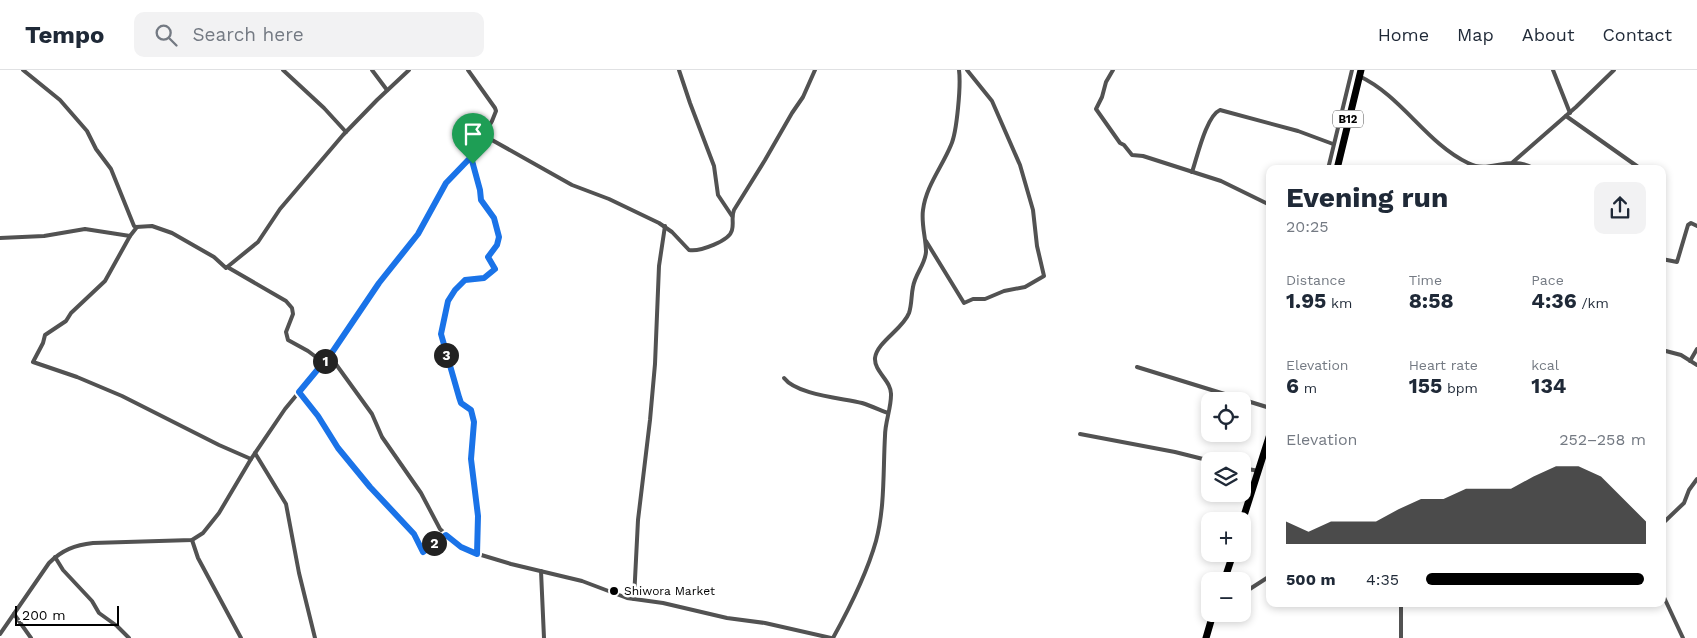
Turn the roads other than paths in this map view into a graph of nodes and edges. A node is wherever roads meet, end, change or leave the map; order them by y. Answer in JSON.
{"nodes":[{"id":1,"x":23,"y":70,"type":"edge"},
{"id":2,"x":283,"y":70,"type":"edge"},
{"id":3,"x":372,"y":70,"type":"edge"},
{"id":4,"x":409,"y":70,"type":"edge"},
{"id":5,"x":468,"y":70,"type":"edge"},
{"id":6,"x":679,"y":70,"type":"edge"},
{"id":7,"x":815,"y":70,"type":"edge"},
{"id":8,"x":958,"y":70,"type":"edge"},
{"id":9,"x":967,"y":70,"type":"edge"},
{"id":10,"x":1113,"y":70,"type":"edge"},
{"id":11,"x":1352,"y":70,"type":"edge"},
{"id":12,"x":1553,"y":70,"type":"edge"},
{"id":13,"x":1614,"y":70,"type":"edge"},
{"id":14,"x":1360,"y":73,"type":"edge"},
{"id":15,"x":387,"y":90,"type":"junction"},
{"id":16,"x":1342,"y":106,"type":"junction"},
{"id":17,"x":1351,"y":108,"type":"junction"},
{"id":18,"x":1568,"y":114,"type":"junction"},
{"id":19,"x":346,"y":132,"type":"junction"},
{"id":20,"x":483,"y":135,"type":"junction"},
{"id":21,"x":1333,"y":144,"type":"junction"},
{"id":22,"x":471,"y":157,"type":"junction"},
{"id":23,"x":1512,"y":162,"type":"junction"},
{"id":24,"x":1329,"y":165,"type":"edge"},
{"id":25,"x":1338,"y":165,"type":"edge"},
{"id":26,"x":1475,"y":165,"type":"edge"},
{"id":27,"x":1493,"y":165,"type":"edge"},
{"id":28,"x":1527,"y":165,"type":"edge"},
{"id":29,"x":1636,"y":165,"type":"edge"},
{"id":30,"x":1192,"y":172,"type":"junction"},
{"id":31,"x":1266,"y":203,"type":"edge"},
{"id":32,"x":732,"y":216,"type":"junction"},
{"id":33,"x":665,"y":226,"type":"junction"},
{"id":34,"x":1697,"y":226,"type":"edge"},
{"id":35,"x":137,"y":227,"type":"junction"},
{"id":36,"x":130,"y":236,"type":"junction"},
{"id":37,"x":0,"y":238,"type":"edge"},
{"id":38,"x":925,"y":240,"type":"junction"},
{"id":39,"x":1666,"y":260,"type":"edge"},
{"id":40,"x":229,"y":268,"type":"junction"},
{"id":41,"x":1697,"y":349,"type":"edge"},
{"id":42,"x":1666,"y":351,"type":"edge"},
{"id":43,"x":330,"y":356,"type":"junction"},
{"id":44,"x":1690,"y":361,"type":"junction"},
{"id":45,"x":324,"y":363,"type":"junction"},
{"id":46,"x":1697,"y":365,"type":"edge"},
{"id":47,"x":1137,"y":367,"type":"dead end"},
{"id":48,"x":784,"y":378,"type":"dead end"},
{"id":49,"x":299,"y":392,"type":"junction"},
{"id":50,"x":1266,"y":407,"type":"edge"},
{"id":51,"x":888,"y":413,"type":"junction"},
{"id":52,"x":1080,"y":434,"type":"dead end"},
{"id":53,"x":1266,"y":446,"type":"edge"},
{"id":54,"x":255,"y":453,"type":"junction"},
{"id":55,"x":251,"y":459,"type":"junction"},
{"id":56,"x":1201,"y":459,"type":"edge"},
{"id":57,"x":1251,"y":470,"type":"edge"},
{"id":58,"x":1258,"y":471,"type":"junction"},
{"id":59,"x":1697,"y":478,"type":"edge"},
{"id":60,"x":1245,"y":512,"type":"edge"},
{"id":61,"x":1666,"y":520,"type":"edge"},
{"id":62,"x":446,"y":535,"type":"junction"},
{"id":63,"x":192,"y":540,"type":"junction"},
{"id":64,"x":477,"y":554,"type":"junction"},
{"id":65,"x":55,"y":557,"type":"junction"},
{"id":66,"x":541,"y":571,"type":"junction"},
{"id":67,"x":1266,"y":579,"type":"edge"},
{"id":68,"x":1251,"y":588,"type":"edge"},
{"id":69,"x":634,"y":599,"type":"junction"},
{"id":70,"x":1666,"y":602,"type":"edge"},
{"id":71,"x":1401,"y":607,"type":"edge"},
{"id":72,"x":14,"y":614,"type":"junction"},
{"id":73,"x":1211,"y":622,"type":"edge"},
{"id":74,"x":0,"y":634,"type":"edge"},
{"id":75,"x":31,"y":638,"type":"edge"},
{"id":76,"x":129,"y":638,"type":"edge"},
{"id":77,"x":241,"y":638,"type":"edge"},
{"id":78,"x":316,"y":638,"type":"edge"},
{"id":79,"x":544,"y":638,"type":"edge"},
{"id":80,"x":832,"y":638,"type":"edge"},
{"id":81,"x":1206,"y":638,"type":"edge"},
{"id":82,"x":1401,"y":638,"type":"edge"},
{"id":83,"x":1683,"y":638,"type":"edge"}],
"edges":[{"from":1,"to":35,"type":"street"},
{"from":2,"to":19,"type":"street"},
{"from":3,"to":15,"type":"street"},
{"from":4,"to":15,"type":"street"},
{"from":5,"to":20,"type":"street"},
{"from":6,"to":32,"type":"street"},
{"from":7,"to":32,"type":"street"},
{"from":8,"to":38,"type":"street"},
{"from":9,"to":38,"type":"street"},
{"from":10,"to":30,"type":"street"},
{"from":11,"to":16,"type":"street"},
{"from":12,"to":18,"type":"street"},
{"from":13,"to":18,"type":"street"},
{"from":14,"to":17,"type":"highway","number":"B12"},
{"from":14,"to":26,"type":"street"},
{"from":15,"to":19,"type":"street"},
{"from":16,"to":17,"type":"street"},
{"from":16,"to":21,"type":"street"},
{"from":17,"to":25,"type":"highway","number":"B12"},
{"from":18,"to":23,"type":"street"},
{"from":18,"to":29,"type":"street"},
{"from":19,"to":40,"type":"street"},
{"from":20,"to":22,"type":"street"},
{"from":20,"to":33,"type":"street"},
{"from":21,"to":24,"type":"street"},
{"from":21,"to":30,"type":"street"},
{"from":22,"to":43,"type":"street"},
{"from":22,"to":64,"type":"street"},
{"from":23,"to":27,"type":"street"},
{"from":23,"to":28,"type":"street"},
{"from":30,"to":31,"type":"street"},
{"from":32,"to":33,"type":"street"},
{"from":33,"to":69,"type":"street"},
{"from":34,"to":39,"type":"street"},
{"from":35,"to":36,"type":"street"},
{"from":35,"to":40,"type":"street"},
{"from":36,"to":37,"type":"street"},
{"from":36,"to":55,"type":"street"},
{"from":38,"to":51,"type":"street"},
{"from":40,"to":45,"type":"street"},
{"from":41,"to":44,"type":"street"},
{"from":42,"to":44,"type":"street"},
{"from":43,"to":45,"type":"street"},
{"from":43,"to":62,"type":"street"},
{"from":44,"to":46,"type":"street"},
{"from":45,"to":49,"type":"street"},
{"from":47,"to":50,"type":"street"},
{"from":48,"to":51,"type":"street"},
{"from":49,"to":54,"type":"street"},
{"from":49,"to":62,"type":"street"},
{"from":51,"to":80,"type":"street"},
{"from":52,"to":56,"type":"street"},
{"from":53,"to":58,"type":"highway"},
{"from":54,"to":55,"type":"street"},
{"from":54,"to":78,"type":"street"},
{"from":55,"to":63,"type":"street"},
{"from":57,"to":58,"type":"street"},
{"from":58,"to":60,"type":"highway"},
{"from":59,"to":61,"type":"street"},
{"from":62,"to":64,"type":"street"},
{"from":63,"to":65,"type":"street"},
{"from":63,"to":77,"type":"street"},
{"from":64,"to":66,"type":"street"},
{"from":65,"to":72,"type":"street"},
{"from":65,"to":76,"type":"street"},
{"from":66,"to":69,"type":"street"},
{"from":66,"to":79,"type":"street"},
{"from":67,"to":68,"type":"street"},
{"from":69,"to":80,"type":"street"},
{"from":70,"to":83,"type":"street"},
{"from":71,"to":82,"type":"street"},
{"from":72,"to":74,"type":"street"},
{"from":72,"to":75,"type":"street"},
{"from":73,"to":81,"type":"highway"}]}
